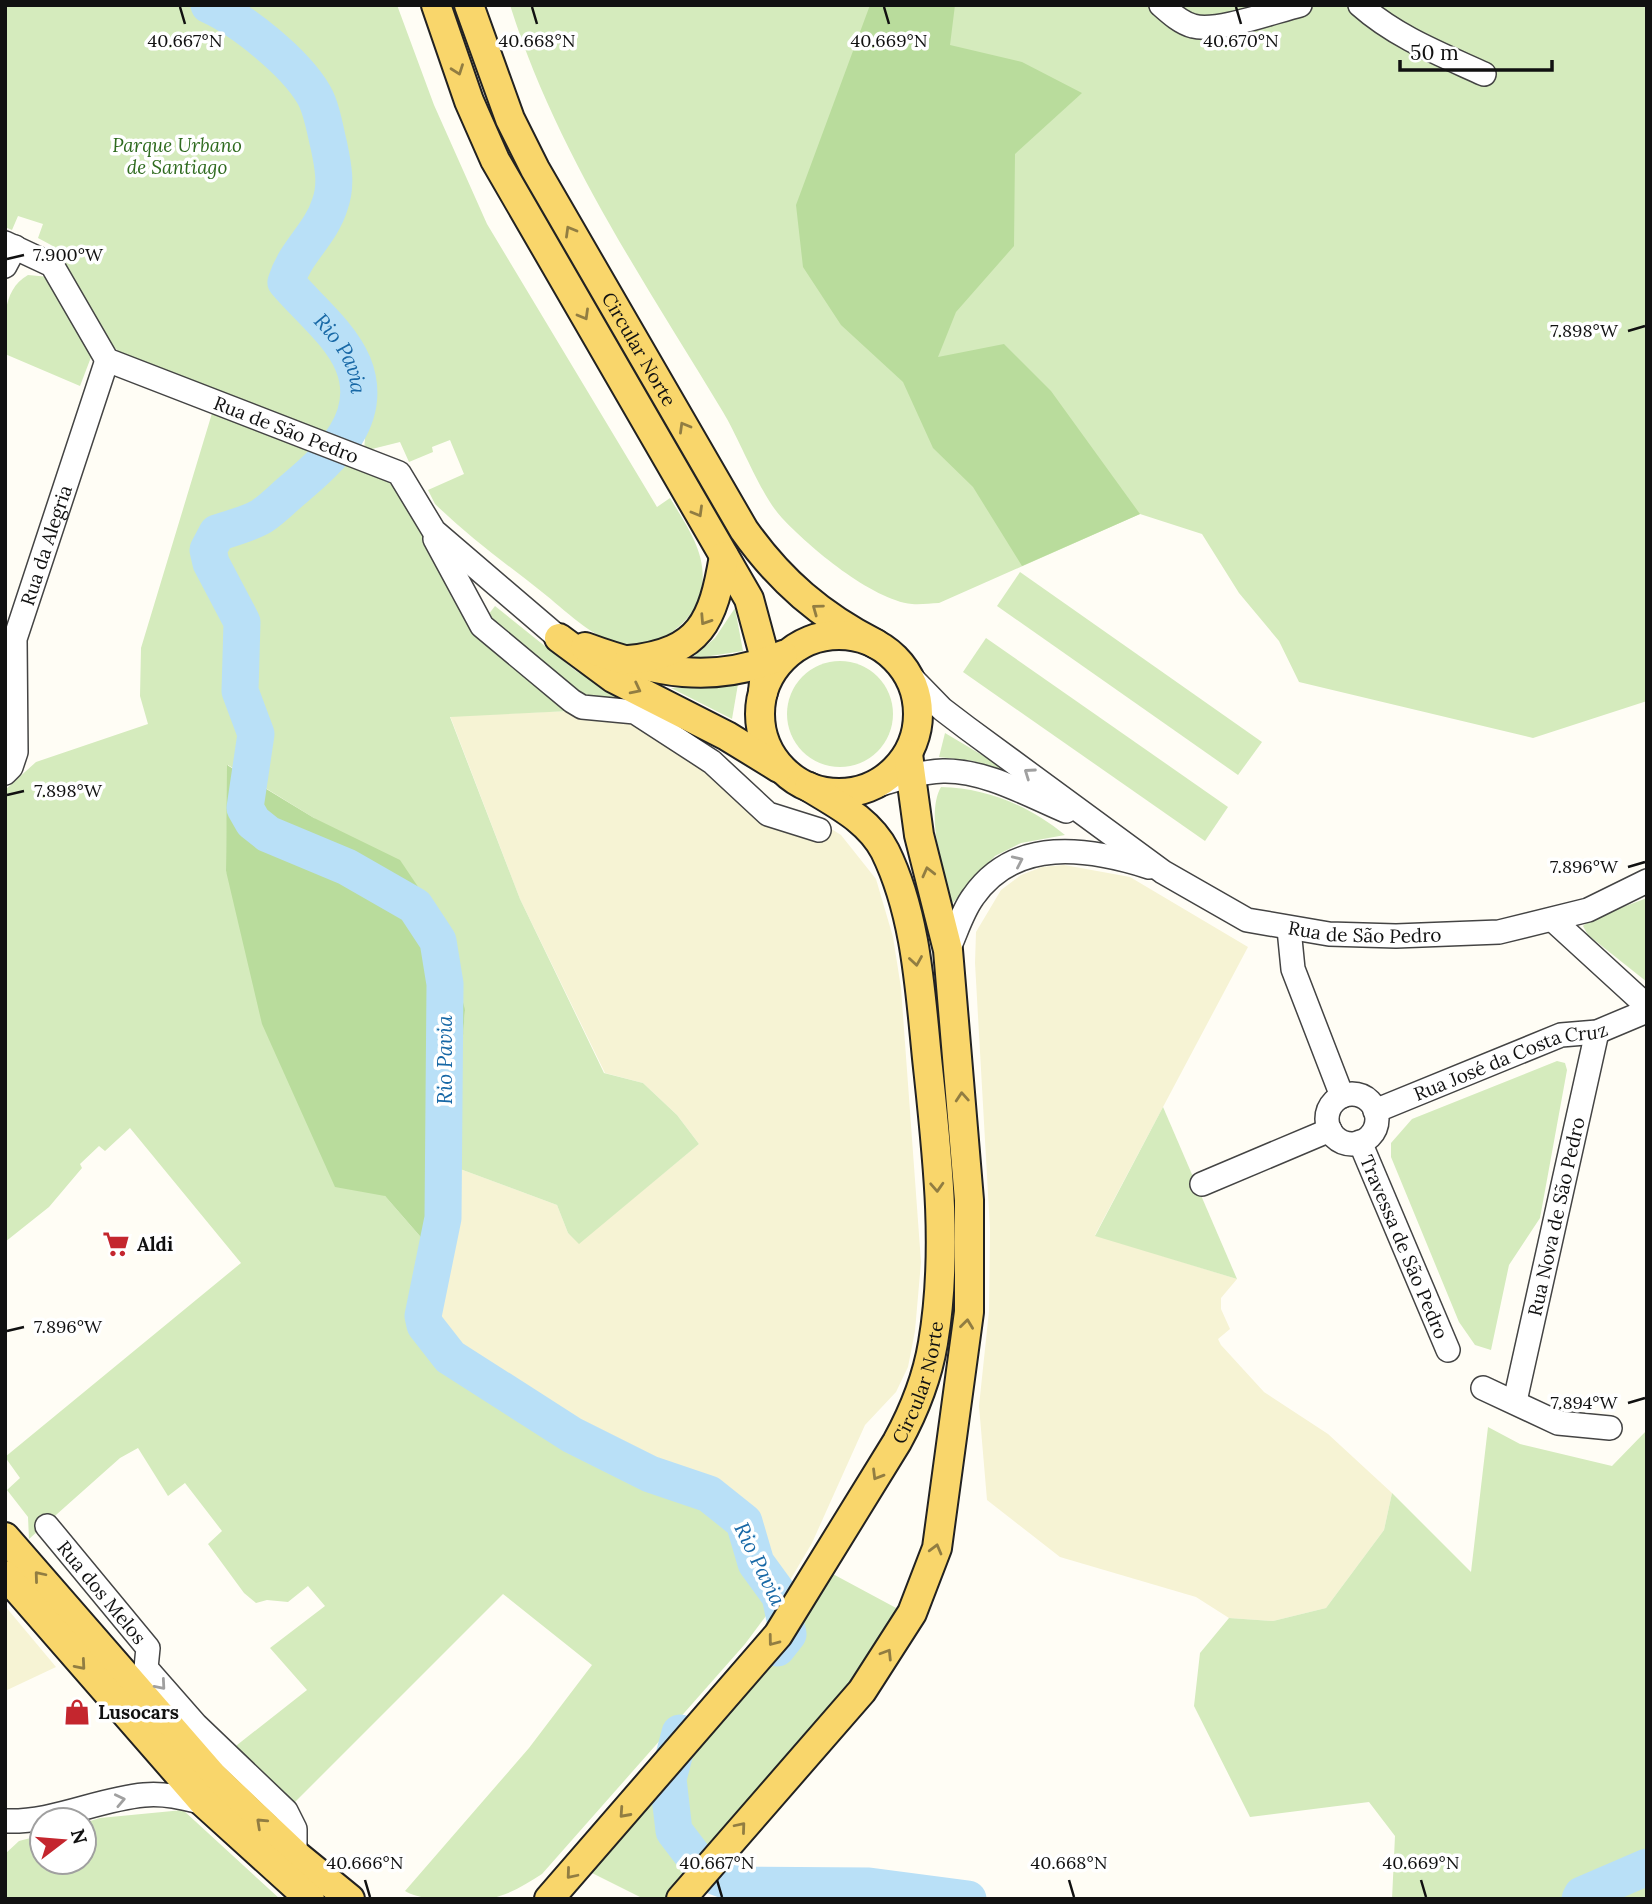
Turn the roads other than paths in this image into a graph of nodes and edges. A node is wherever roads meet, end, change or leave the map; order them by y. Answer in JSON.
{"nodes":[{"id":1,"x":436,"y":5,"type":"edge"},
{"id":2,"x":469,"y":5,"type":"edge"},
{"id":3,"x":1161,"y":5,"type":"edge"},
{"id":4,"x":1300,"y":5,"type":"edge"},
{"id":5,"x":1360,"y":5,"type":"edge"},
{"id":6,"x":1484,"y":74,"type":"dead end"},
{"id":7,"x":9,"y":252,"type":"edge"},
{"id":8,"x":107,"y":360,"type":"junction"},
{"id":9,"x":424,"y":518,"type":"junction"},
{"id":10,"x":724,"y":556,"type":"junction"},
{"id":11,"x":503,"y":590,"type":"junction"},
{"id":12,"x":472,"y":607,"type":"junction"},
{"id":13,"x":559,"y":638,"type":"junction"},
{"id":14,"x":876,"y":644,"type":"junction"},
{"id":15,"x":778,"y":657,"type":"junction"},
{"id":16,"x":626,"y":660,"type":"junction"},
{"id":17,"x":908,"y":674,"type":"junction"},
{"id":18,"x":909,"y":765,"type":"junction"},
{"id":19,"x":5,"y":773,"type":"edge"},
{"id":20,"x":798,"y":780,"type":"junction"},
{"id":21,"x":1105,"y":827,"type":"junction"},
{"id":22,"x":819,"y":830,"type":"dead end"},
{"id":23,"x":1163,"y":872,"type":"junction"},
{"id":24,"x":1647,"y":881,"type":"edge"},
{"id":25,"x":1553,"y":920,"type":"junction"},
{"id":26,"x":1289,"y":929,"type":"junction"},
{"id":27,"x":948,"y":950,"type":"junction"},
{"id":28,"x":1647,"y":1009,"type":"edge"},
{"id":29,"x":1597,"y":1032,"type":"junction"},
{"id":30,"x":1342,"y":1096,"type":"junction"},
{"id":31,"x":1375,"y":1111,"type":"junction"},
{"id":32,"x":1330,"y":1130,"type":"junction"},
{"id":33,"x":1360,"y":1142,"type":"junction"},
{"id":34,"x":1202,"y":1184,"type":"dead end"},
{"id":35,"x":1448,"y":1350,"type":"dead end"},
{"id":36,"x":1483,"y":1388,"type":"dead end"},
{"id":37,"x":1515,"y":1401,"type":"junction"},
{"id":38,"x":1611,"y":1428,"type":"dead end"},
{"id":39,"x":47,"y":1526,"type":"dead end"},
{"id":40,"x":5,"y":1537,"type":"edge"},
{"id":41,"x":5,"y":1575,"type":"edge"},
{"id":42,"x":101,"y":1590,"type":"junction"},
{"id":43,"x":71,"y":1614,"type":"junction"},
{"id":44,"x":204,"y":1803,"type":"junction"},
{"id":45,"x":5,"y":1821,"type":"edge"},
{"id":46,"x":295,"y":1854,"type":"junction"},
{"id":47,"x":310,"y":1899,"type":"edge"},
{"id":48,"x":350,"y":1899,"type":"edge"},
{"id":49,"x":550,"y":1899,"type":"edge"},
{"id":50,"x":681,"y":1899,"type":"edge"}],
"edges":[{"from":1,"to":10,"type":"main road","name":"Circular Norte","one_way":true},
{"from":14,"to":2,"type":"main road","name":"Circular Norte","one_way":true},
{"from":3,"to":4,"type":"street"},
{"from":5,"to":6,"type":"street"},
{"from":7,"to":8,"type":"street"},
{"from":8,"to":9,"type":"street","name":"Rua de São Pedro"},
{"from":8,"to":19,"type":"street","name":"Rua da Alegria"},
{"from":9,"to":11,"type":"street","name":"Rua de São Pedro"},
{"from":9,"to":12,"type":"street"},
{"from":10,"to":15,"type":"main road","name":"Circular Norte"},
{"from":10,"to":16,"type":"main road","one_way":true},
{"from":11,"to":12,"type":"street"},
{"from":11,"to":13,"type":"street","name":"Rua de São Pedro"},
{"from":12,"to":22,"type":"street"},
{"from":13,"to":16,"type":"main road"},
{"from":13,"to":20,"type":"main road","name":"Circular Norte","one_way":true},
{"from":14,"to":15,"type":"main road"},
{"from":14,"to":17,"type":"main road"},
{"from":15,"to":16,"type":"main road"},
{"from":15,"to":20,"type":"main road","name":"Circular Norte"},
{"from":17,"to":18,"type":"main road"},
{"from":21,"to":17,"type":"street","one_way":true},
{"from":18,"to":20,"type":"main road"},
{"from":18,"to":21,"type":"street"},
{"from":27,"to":18,"type":"main road","name":"Circular Norte","one_way":true},
{"from":20,"to":49,"type":"main road","name":"Circular Norte","one_way":true},
{"from":21,"to":23,"type":"street","name":"Rua de São Pedro"},
{"from":23,"to":26,"type":"street","name":"Rua de São Pedro"},
{"from":27,"to":23,"type":"street","one_way":true},
{"from":24,"to":25,"type":"street","name":"Rua de São Pedro"},
{"from":25,"to":26,"type":"street","name":"Rua de São Pedro"},
{"from":25,"to":28,"type":"street"},
{"from":26,"to":30,"type":"street"},
{"from":50,"to":27,"type":"main road","name":"Circular Norte","one_way":true},
{"from":28,"to":29,"type":"street","name":"Rua José da Costa Cruz"},
{"from":29,"to":31,"type":"street","name":"Rua José da Costa Cruz"},
{"from":29,"to":37,"type":"street","name":"Rua Nova de São Pedro"},
{"from":30,"to":31,"type":"street"},
{"from":30,"to":32,"type":"street"},
{"from":31,"to":33,"type":"street"},
{"from":32,"to":33,"type":"street"},
{"from":32,"to":34,"type":"street"},
{"from":33,"to":35,"type":"street","name":"Travessa de São Pedro"},
{"from":36,"to":37,"type":"street"},
{"from":37,"to":38,"type":"street"},
{"from":39,"to":42,"type":"street","name":"Rua dos Melos"},
{"from":43,"to":40,"type":"main road","one_way":true},
{"from":41,"to":44,"type":"main road","one_way":true},
{"from":42,"to":43,"type":"street"},
{"from":42,"to":46,"type":"street","name":"Rua dos Melos","one_way":true},
{"from":46,"to":43,"type":"main road","one_way":true},
{"from":45,"to":44,"type":"street","one_way":true},
{"from":44,"to":47,"type":"main road"},
{"from":46,"to":48,"type":"main road"}]}
